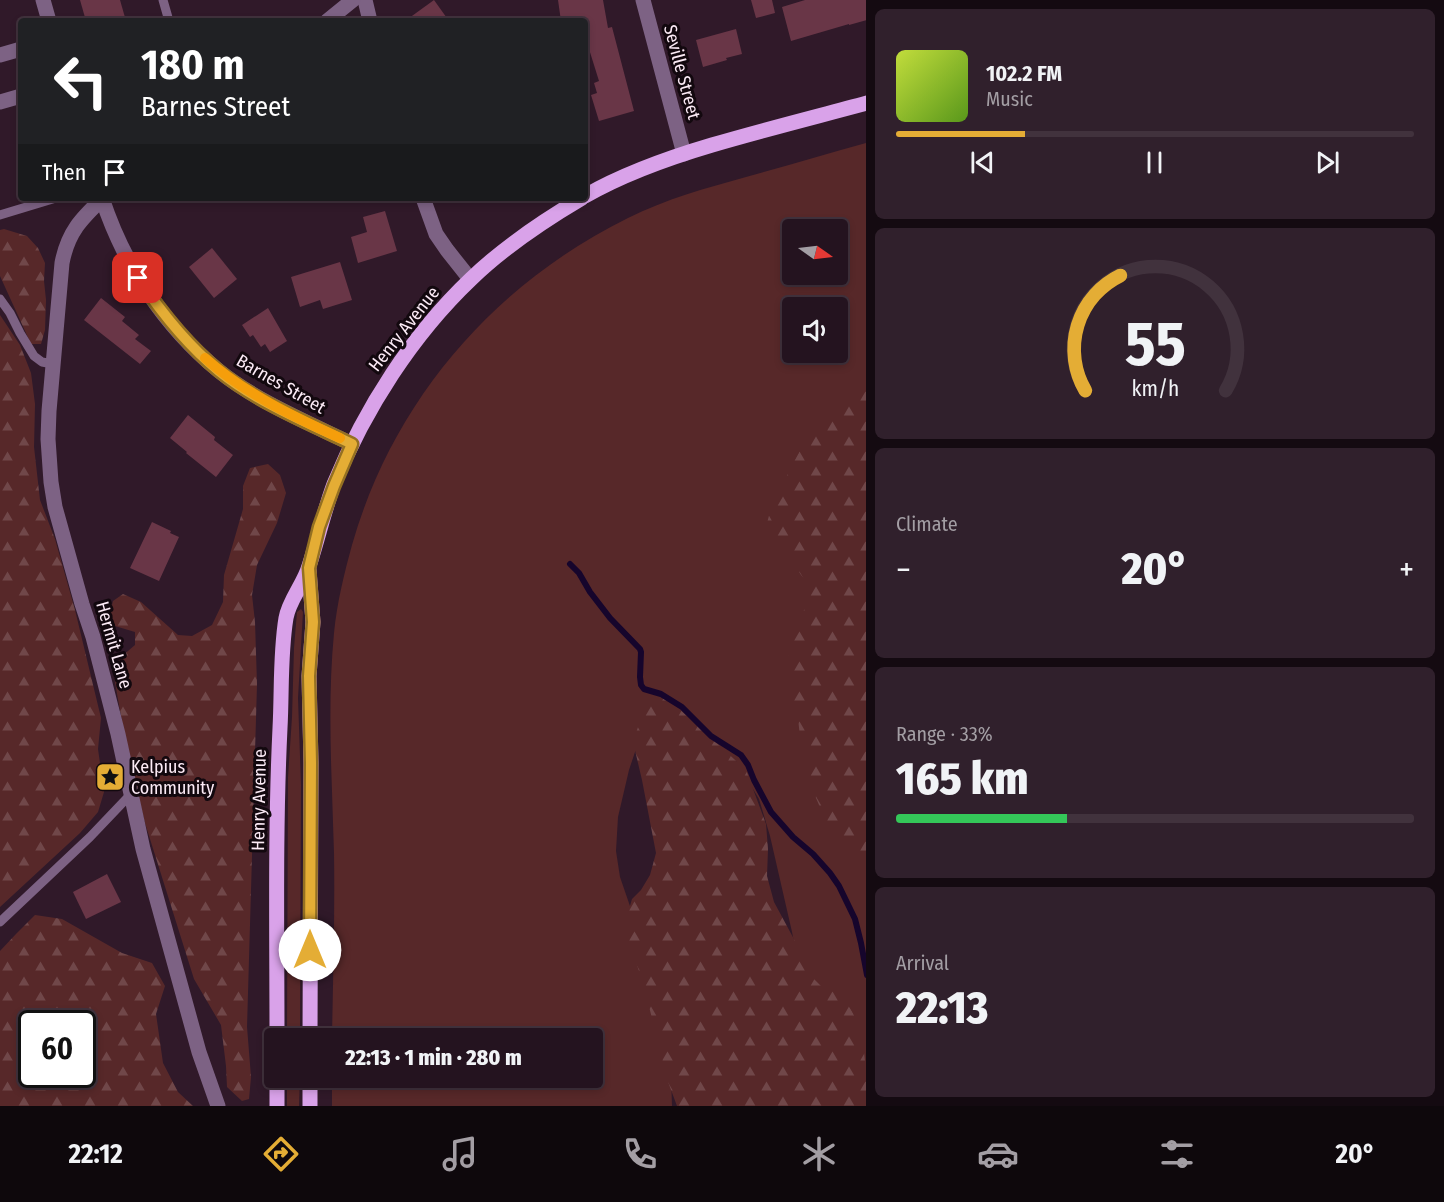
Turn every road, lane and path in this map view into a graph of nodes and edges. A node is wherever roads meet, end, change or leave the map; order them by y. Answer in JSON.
{"nodes":[{"id":1,"x":43,"y":0,"type":"edge"},
{"id":2,"x":163,"y":0,"type":"edge"},
{"id":3,"x":353,"y":0,"type":"edge"},
{"id":4,"x":364,"y":0,"type":"edge"},
{"id":5,"x":643,"y":0,"type":"edge"},
{"id":6,"x":48,"y":18,"type":"edge"},
{"id":7,"x":168,"y":18,"type":"edge"},
{"id":8,"x":331,"y":18,"type":"edge"},
{"id":9,"x":369,"y":18,"type":"edge"},
{"id":10,"x":18,"y":50,"type":"edge"},
{"id":11,"x":0,"y":55,"type":"edge"},
{"id":12,"x":18,"y":97,"type":"edge"},
{"id":13,"x":0,"y":102,"type":"edge"},
{"id":14,"x":866,"y":103,"type":"edge"},
{"id":15,"x":684,"y":154,"type":"junction"},
{"id":16,"x":588,"y":195,"type":"edge"},
{"id":17,"x":46,"y":201,"type":"edge"},
{"id":18,"x":100,"y":201,"type":"edge"},
{"id":19,"x":104,"y":201,"type":"edge"},
{"id":20,"x":424,"y":201,"type":"edge"},
{"id":21,"x":577,"y":201,"type":"edge"},
{"id":22,"x":0,"y":215,"type":"edge"},
{"id":23,"x":470,"y":279,"type":"junction"},
{"id":24,"x":0,"y":299,"type":"edge"},
{"id":25,"x":53,"y":364,"type":"junction"},
{"id":26,"x":352,"y":444,"type":"junction"},
{"id":27,"x":309,"y":568,"type":"junction"},
{"id":28,"x":130,"y":795,"type":"junction"},
{"id":29,"x":0,"y":922,"type":"edge"},
{"id":30,"x":277,"y":1028,"type":"edge"},
{"id":31,"x":310,"y":1028,"type":"edge"},
{"id":32,"x":277,"y":1088,"type":"edge"},
{"id":33,"x":310,"y":1088,"type":"edge"},
{"id":34,"x":218,"y":1106,"type":"edge"},
{"id":35,"x":277,"y":1106,"type":"edge"},
{"id":36,"x":310,"y":1106,"type":"edge"}],
"edges":[{"from":1,"to":6,"type":"street"},
{"from":2,"to":7,"type":"lane"},
{"from":3,"to":8,"type":"street"},
{"from":4,"to":9,"type":"street"},
{"from":5,"to":15,"type":"street","name":"Seville Street"},
{"from":10,"to":11,"type":"street"},
{"from":12,"to":13,"type":"street"},
{"from":14,"to":15,"type":"main road","name":"Henry Avenue"},
{"from":15,"to":16,"type":"main road","name":"Henry Avenue"},
{"from":17,"to":22,"type":"lane"},
{"from":18,"to":25,"type":"street","name":"Hermit Lane"},
{"from":19,"to":26,"type":"street","name":"Barnes Street"},
{"from":20,"to":23,"type":"street"},
{"from":21,"to":23,"type":"main road","name":"Henry Avenue"},
{"from":23,"to":26,"type":"main road","name":"Henry Avenue"},
{"from":24,"to":25,"type":"lane"},
{"from":25,"to":28,"type":"street","name":"Hermit Lane"},
{"from":26,"to":27,"type":"main road","name":"Henry Avenue"},
{"from":27,"to":30,"type":"main road","name":"Henry Avenue"},
{"from":27,"to":31,"type":"main road","name":"Henry Avenue"},
{"from":28,"to":29,"type":"lane"},
{"from":28,"to":34,"type":"street","name":"Hermit Lane"},
{"from":32,"to":35,"type":"main road"},
{"from":33,"to":36,"type":"main road"}]}
